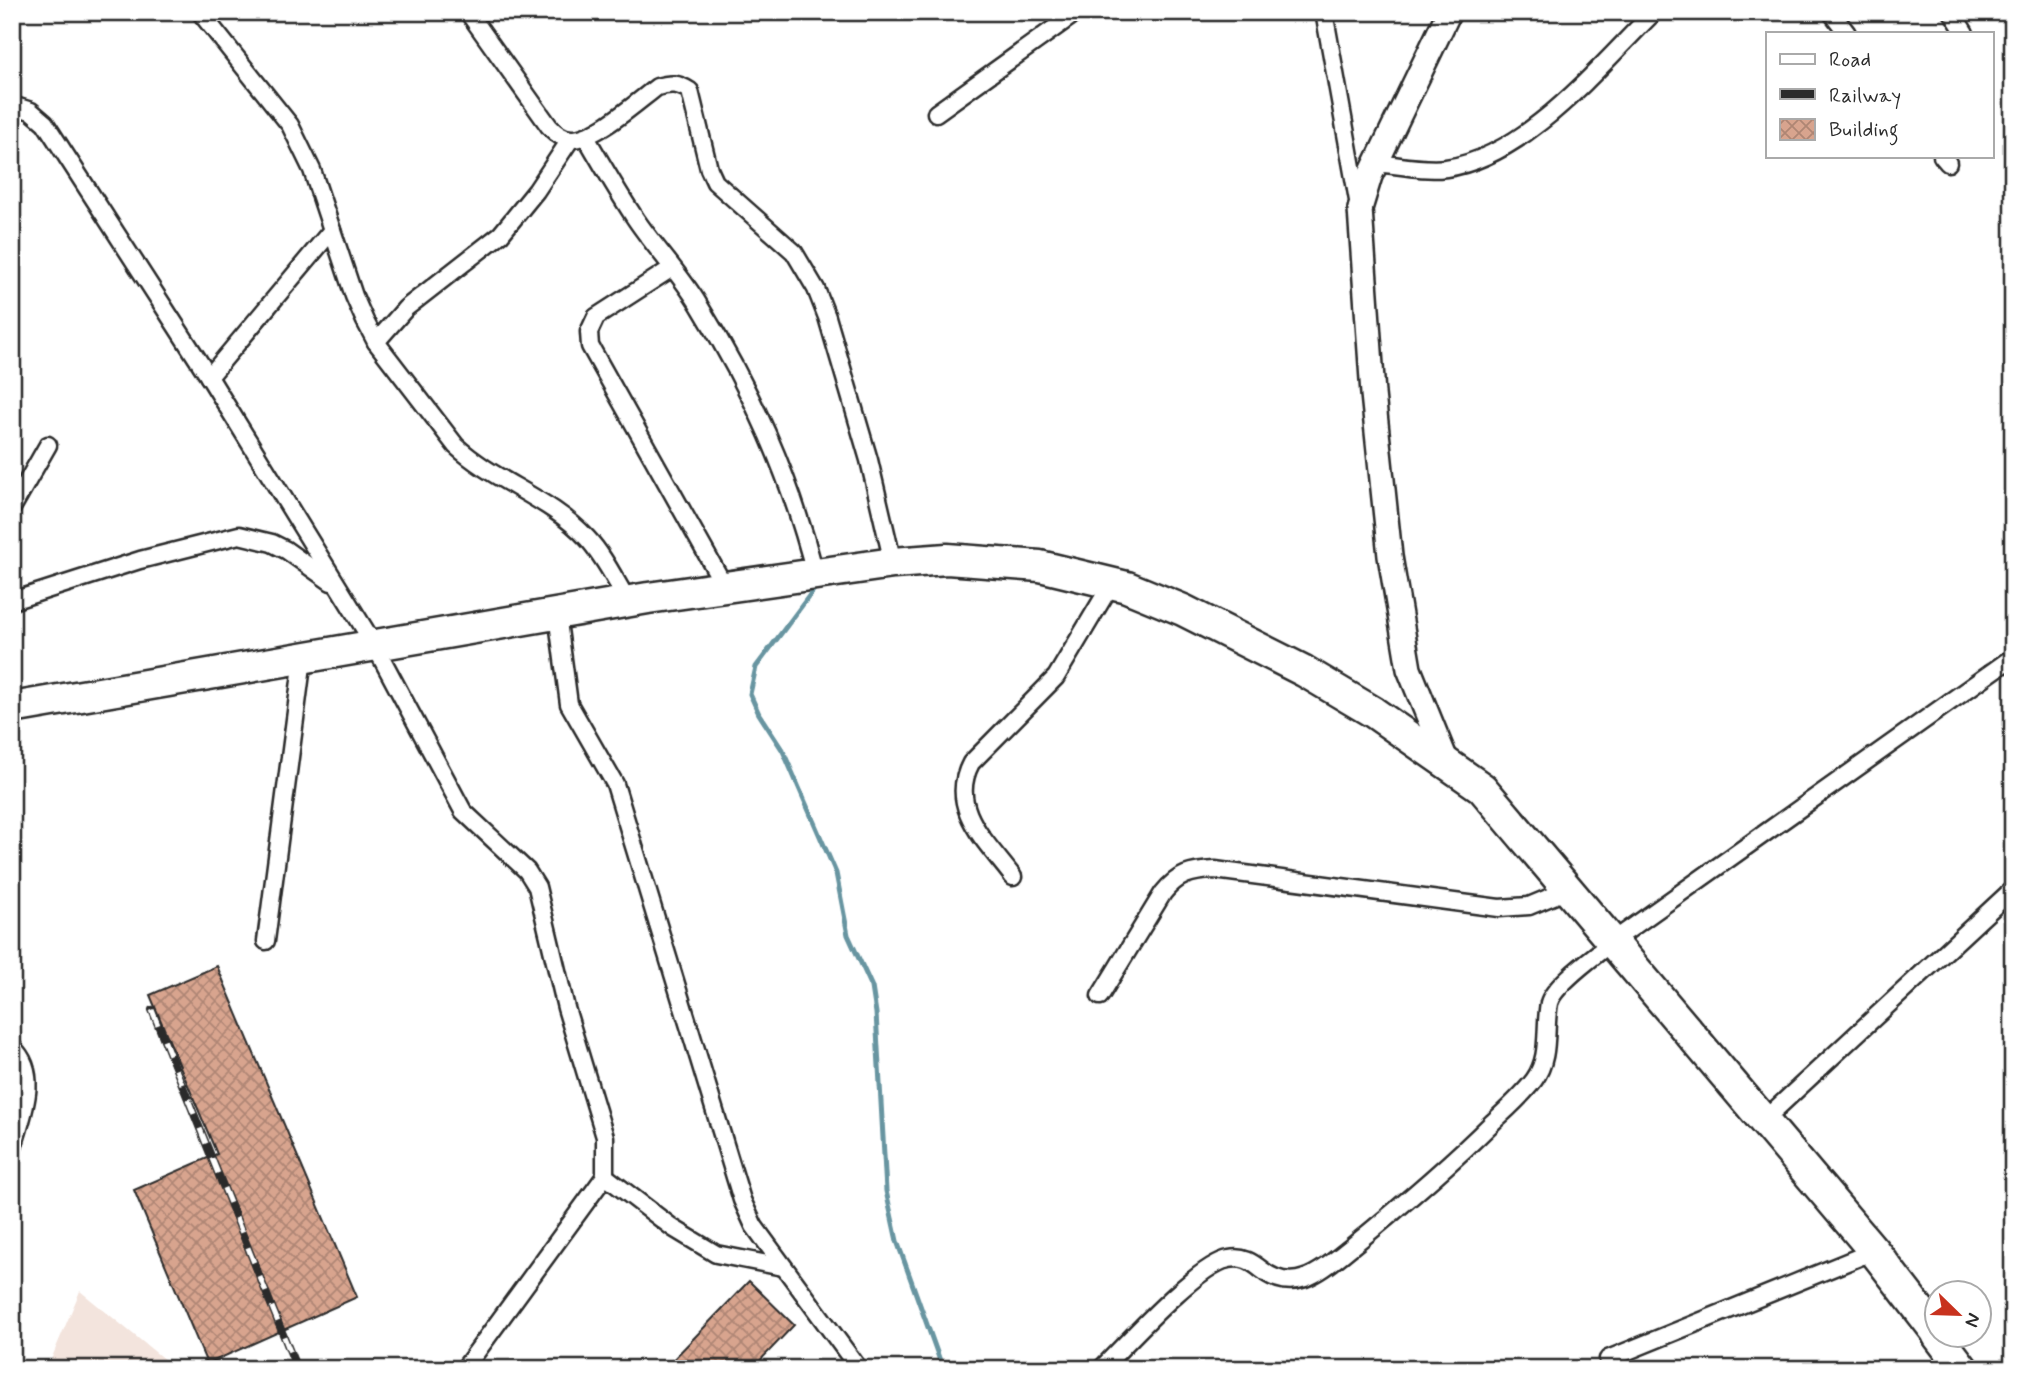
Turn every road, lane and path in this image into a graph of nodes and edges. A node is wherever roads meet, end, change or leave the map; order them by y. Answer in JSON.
{"nodes":[{"id":1,"x":200,"y":12,"type":"edge"},
{"id":2,"x":468,"y":12,"type":"edge"},
{"id":3,"x":1077,"y":12,"type":"edge"},
{"id":4,"x":1324,"y":12,"type":"edge"},
{"id":5,"x":1450,"y":12,"type":"edge"},
{"id":6,"x":1654,"y":12,"type":"edge"},
{"id":7,"x":1831,"y":12,"type":"edge"},
{"id":8,"x":1952,"y":12,"type":"edge"},
{"id":9,"x":1846,"y":32,"type":"edge"},
{"id":10,"x":1964,"y":32,"type":"edge"},
{"id":11,"x":12,"y":105,"type":"edge"},
{"id":12,"x":936,"y":113,"type":"dead end"},
{"id":13,"x":578,"y":138,"type":"junction"},
{"id":14,"x":1376,"y":163,"type":"junction"},
{"id":15,"x":1360,"y":209,"type":"junction"},
{"id":16,"x":332,"y":230,"type":"junction"},
{"id":17,"x":673,"y":268,"type":"junction"},
{"id":18,"x":376,"y":342,"type":"junction"},
{"id":19,"x":209,"y":377,"type":"junction"},
{"id":20,"x":48,"y":444,"type":"dead end"},
{"id":21,"x":12,"y":508,"type":"edge"},
{"id":22,"x":893,"y":563,"type":"junction"},
{"id":23,"x":815,"y":573,"type":"junction"},
{"id":24,"x":1112,"y":583,"type":"junction"},
{"id":25,"x":339,"y":587,"type":"junction"},
{"id":26,"x":724,"y":587,"type":"junction"},
{"id":27,"x":12,"y":601,"type":"edge"},
{"id":28,"x":628,"y":601,"type":"junction"},
{"id":29,"x":557,"y":614,"type":"junction"},
{"id":30,"x":376,"y":646,"type":"junction"},
{"id":31,"x":2013,"y":657,"type":"edge"},
{"id":32,"x":303,"y":659,"type":"junction"},
{"id":33,"x":12,"y":708,"type":"edge"},
{"id":34,"x":1446,"y":760,"type":"junction"},
{"id":35,"x":1013,"y":877,"type":"dead end"},
{"id":36,"x":1570,"y":889,"type":"junction"},
{"id":37,"x":2013,"y":889,"type":"edge"},
{"id":38,"x":267,"y":941,"type":"dead end"},
{"id":39,"x":1613,"y":941,"type":"junction"},
{"id":40,"x":1100,"y":996,"type":"dead end"},
{"id":41,"x":12,"y":1047,"type":"edge"},
{"id":42,"x":1764,"y":1121,"type":"junction"},
{"id":43,"x":12,"y":1151,"type":"edge"},
{"id":44,"x":605,"y":1176,"type":"junction"},
{"id":45,"x":1874,"y":1251,"type":"junction"},
{"id":46,"x":783,"y":1267,"type":"junction"},
{"id":47,"x":1924,"y":1317,"type":"edge"},
{"id":48,"x":1949,"y":1350,"type":"edge"},
{"id":49,"x":1608,"y":1359,"type":"dead end"},
{"id":50,"x":464,"y":1369,"type":"edge"},
{"id":51,"x":859,"y":1369,"type":"edge"},
{"id":52,"x":1101,"y":1369,"type":"edge"},
{"id":53,"x":1964,"y":1369,"type":"edge"}],
"edges":[{"from":1,"to":16,"type":"street"},
{"from":2,"to":13,"type":"street"},
{"from":3,"to":12,"type":"street"},
{"from":4,"to":15,"type":"street"},
{"from":5,"to":14,"type":"street"},
{"from":6,"to":14,"type":"street"},
{"from":7,"to":9,"type":"street"},
{"from":8,"to":10,"type":"street"},
{"from":11,"to":19,"type":"street"},
{"from":13,"to":17,"type":"street"},
{"from":13,"to":18,"type":"street"},
{"from":13,"to":22,"type":"street"},
{"from":14,"to":15,"type":"street"},
{"from":15,"to":34,"type":"street"},
{"from":16,"to":18,"type":"street"},
{"from":16,"to":19,"type":"street"},
{"from":17,"to":23,"type":"street"},
{"from":17,"to":26,"type":"street"},
{"from":18,"to":28,"type":"street"},
{"from":19,"to":25,"type":"street"},
{"from":20,"to":21,"type":"street"},
{"from":22,"to":23,"type":"highway"},
{"from":22,"to":24,"type":"highway"},
{"from":23,"to":26,"type":"highway"},
{"from":24,"to":34,"type":"highway"},
{"from":24,"to":35,"type":"street"},
{"from":25,"to":27,"type":"street"},
{"from":25,"to":30,"type":"street"},
{"from":26,"to":28,"type":"highway"},
{"from":28,"to":29,"type":"highway"},
{"from":29,"to":30,"type":"highway"},
{"from":29,"to":46,"type":"street"},
{"from":30,"to":32,"type":"highway"},
{"from":30,"to":44,"type":"street"},
{"from":31,"to":39,"type":"street"},
{"from":32,"to":33,"type":"highway"},
{"from":32,"to":38,"type":"street"},
{"from":34,"to":36,"type":"highway"},
{"from":36,"to":39,"type":"highway"},
{"from":36,"to":40,"type":"street"},
{"from":37,"to":42,"type":"street"},
{"from":39,"to":42,"type":"highway"},
{"from":39,"to":52,"type":"street"},
{"from":41,"to":43,"type":"street"},
{"from":42,"to":45,"type":"highway"},
{"from":44,"to":46,"type":"street"},
{"from":44,"to":50,"type":"street"},
{"from":45,"to":47,"type":"highway"},
{"from":45,"to":49,"type":"street"},
{"from":46,"to":51,"type":"street"},
{"from":48,"to":53,"type":"highway"}]}
